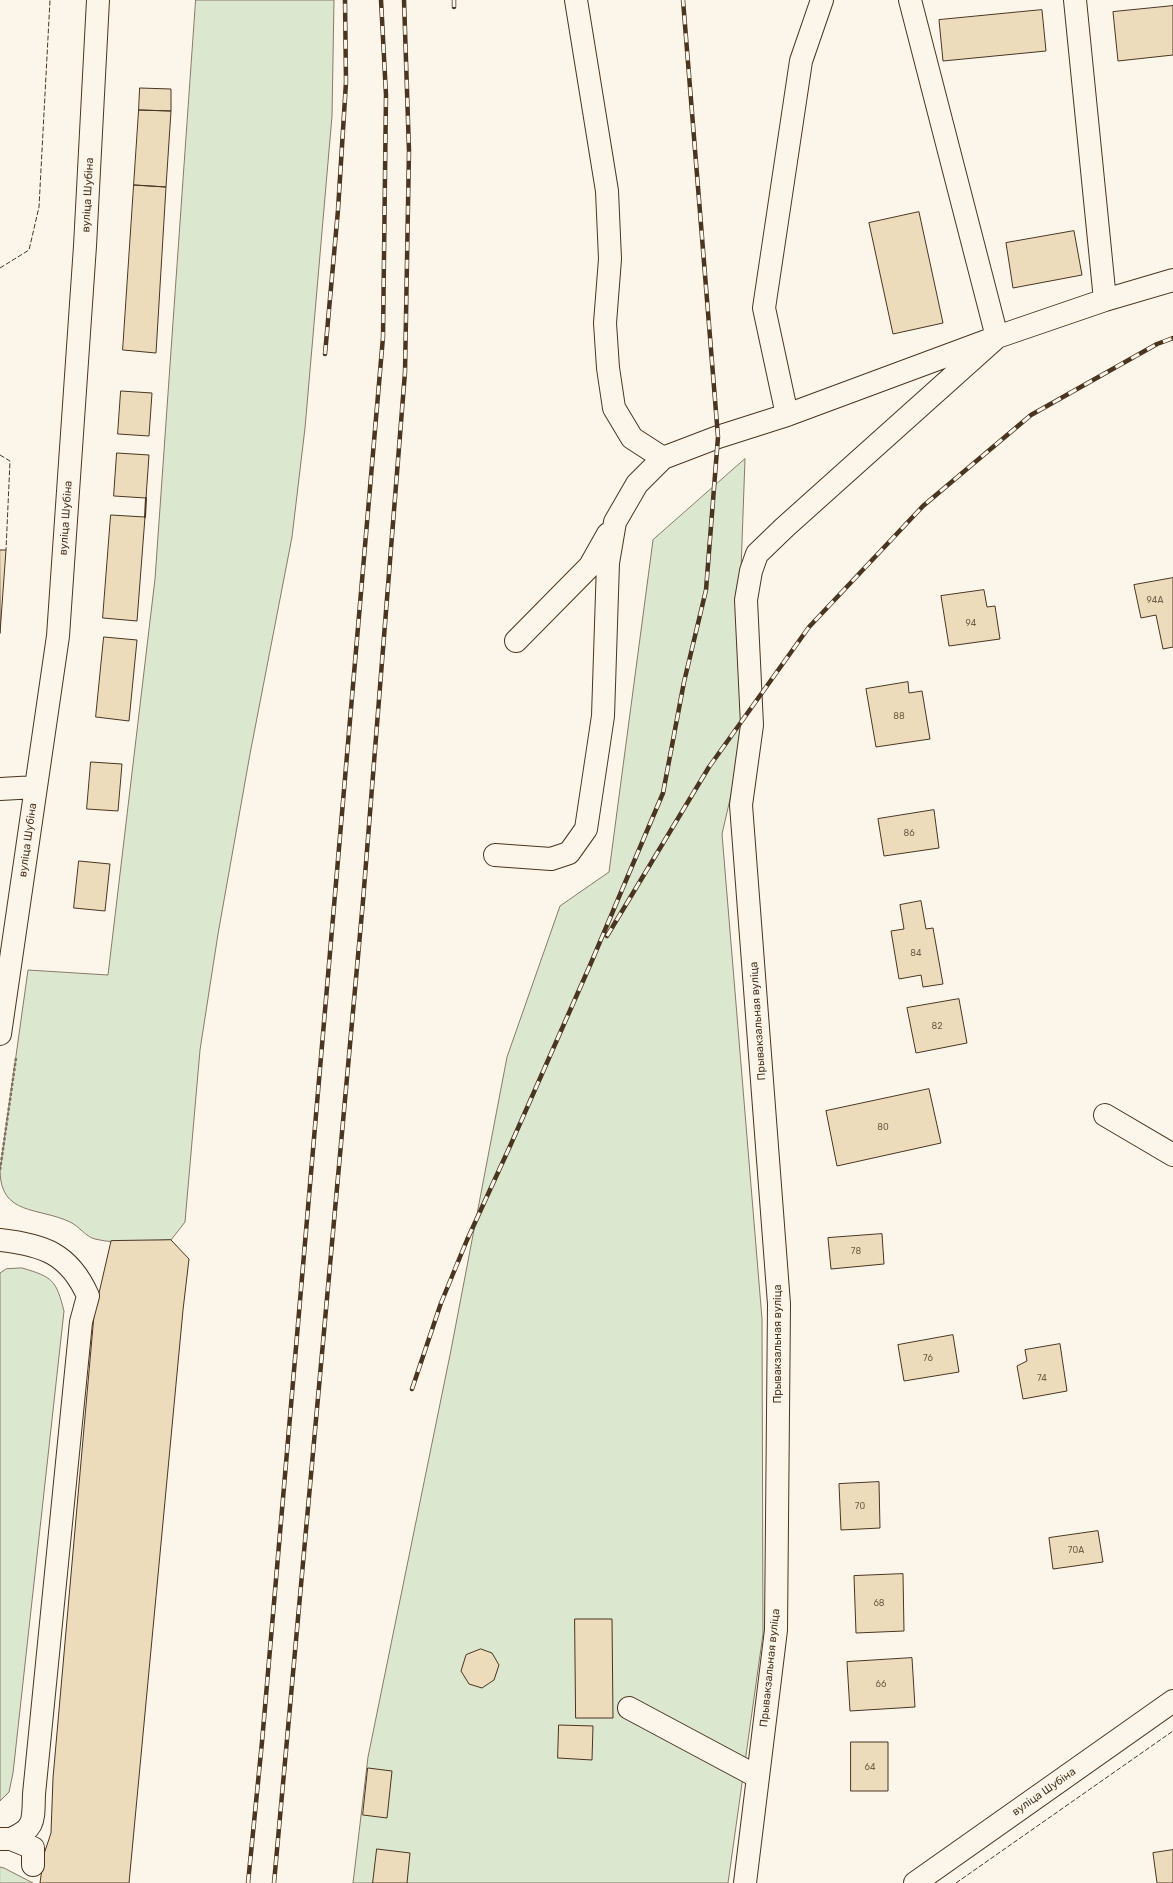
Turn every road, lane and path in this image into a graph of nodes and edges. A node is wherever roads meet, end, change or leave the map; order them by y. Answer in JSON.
{"nodes":[{"id":1,"x":98,"y":0,"type":"edge"},
{"id":2,"x":576,"y":0,"type":"edge"},
{"id":3,"x":822,"y":0,"type":"edge"},
{"id":4,"x":910,"y":0,"type":"edge"},
{"id":5,"x":1075,"y":0,"type":"edge"},
{"id":6,"x":1173,"y":280,"type":"edge"},
{"id":7,"x":1105,"y":300,"type":"junction"},
{"id":8,"x":997,"y":337,"type":"junction"},
{"id":9,"x":787,"y":415,"type":"junction"},
{"id":10,"x":663,"y":458,"type":"junction"},
{"id":11,"x":615,"y":522,"type":"junction"},
{"id":12,"x":516,"y":641,"type":"dead end"},
{"id":13,"x":36,"y":787,"type":"junction"},
{"id":14,"x":0,"y":789,"type":"edge"},
{"id":15,"x":495,"y":855,"type":"dead end"},
{"id":16,"x":0,"y":1034,"type":"edge"},
{"id":17,"x":1105,"y":1115,"type":"dead end"},
{"id":18,"x":1173,"y":1155,"type":"edge"},
{"id":19,"x":0,"y":1240,"type":"edge"},
{"id":20,"x":1173,"y":1701,"type":"edge"},
{"id":21,"x":629,"y":1708,"type":"dead end"},
{"id":22,"x":758,"y":1777,"type":"junction"},
{"id":23,"x":5,"y":1839,"type":"edge"},
{"id":24,"x":33,"y":1865,"type":"dead end"},
{"id":25,"x":745,"y":1883,"type":"edge"},
{"id":26,"x":915,"y":1883,"type":"edge"}],
"edges":[{"from":1,"to":13,"type":"street","name":"вуліца Шубіна"},
{"from":2,"to":10,"type":"street"},
{"from":3,"to":9,"type":"street"},
{"from":4,"to":8,"type":"street"},
{"from":5,"to":7,"type":"street"},
{"from":6,"to":7,"type":"street"},
{"from":7,"to":8,"type":"street"},
{"from":8,"to":9,"type":"street"},
{"from":8,"to":22,"type":"street","name":"Прывакзальная вуліца"},
{"from":9,"to":10,"type":"street"},
{"from":10,"to":11,"type":"street"},
{"from":11,"to":12,"type":"street"},
{"from":11,"to":15,"type":"street"},
{"from":13,"to":14,"type":"street"},
{"from":13,"to":16,"type":"street","name":"вуліца Шубіна"},
{"from":17,"to":18,"type":"street"},
{"from":19,"to":23,"type":"street"},
{"from":20,"to":26,"type":"street","name":"вуліца Шубіна"},
{"from":21,"to":22,"type":"street"},
{"from":22,"to":25,"type":"street","name":"Прывакзальная вуліца"},
{"from":23,"to":24,"type":"street"}]}
